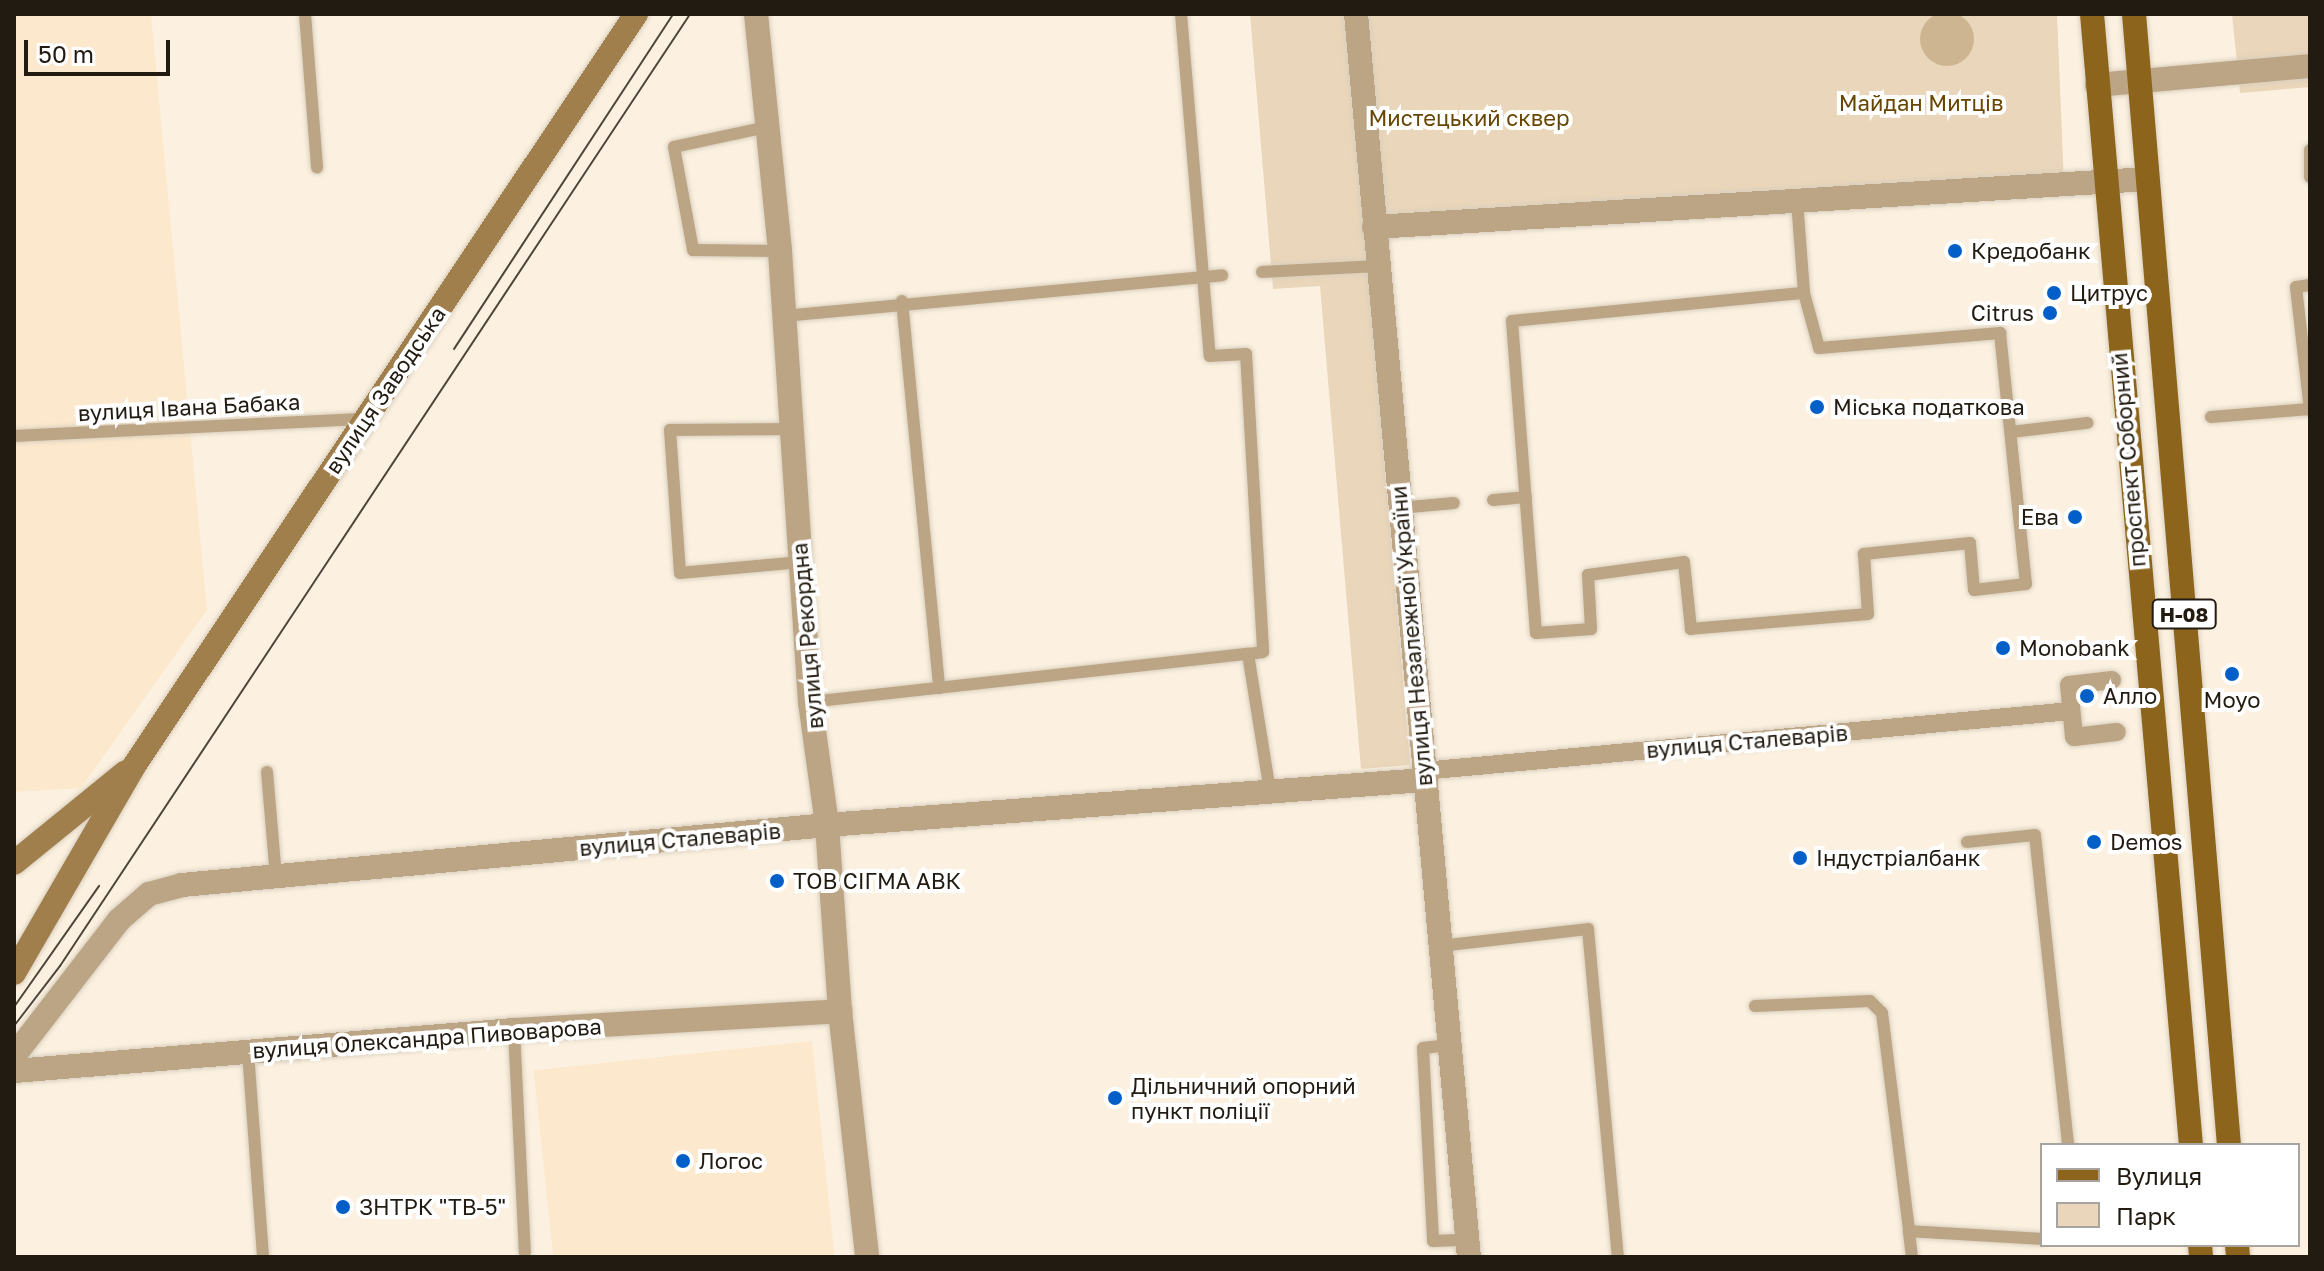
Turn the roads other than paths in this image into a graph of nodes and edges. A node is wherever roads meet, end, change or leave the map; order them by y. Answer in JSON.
{"nodes":[{"id":1,"x":305,"y":14,"type":"edge"},
{"id":2,"x":636,"y":14,"type":"edge"},
{"id":3,"x":756,"y":14,"type":"edge"},
{"id":4,"x":1181,"y":14,"type":"edge"},
{"id":5,"x":1356,"y":14,"type":"edge"},
{"id":6,"x":2092,"y":14,"type":"edge"},
{"id":7,"x":2134,"y":14,"type":"edge"},
{"id":8,"x":2310,"y":66,"type":"edge"},
{"id":9,"x":2139,"y":82,"type":"junction"},
{"id":10,"x":2097,"y":85,"type":"junction"},
{"id":11,"x":767,"y":127,"type":"junction"},
{"id":12,"x":2310,"y":150,"type":"edge"},
{"id":13,"x":317,"y":168,"type":"dead end"},
{"id":14,"x":2310,"y":177,"type":"edge"},
{"id":15,"x":2147,"y":179,"type":"junction"},
{"id":16,"x":2105,"y":181,"type":"junction"},
{"id":17,"x":1797,"y":201,"type":"junction"},
{"id":18,"x":1374,"y":227,"type":"junction"},
{"id":19,"x":780,"y":251,"type":"junction"},
{"id":20,"x":1377,"y":266,"type":"junction"},
{"id":21,"x":1262,"y":272,"type":"dead end"},
{"id":22,"x":1222,"y":275,"type":"dead end"},
{"id":23,"x":1203,"y":276,"type":"junction"},
{"id":24,"x":2310,"y":285,"type":"edge"},
{"id":25,"x":1804,"y":293,"type":"junction"},
{"id":26,"x":902,"y":301,"type":"junction"},
{"id":27,"x":784,"y":316,"type":"junction"},
{"id":28,"x":2310,"y":410,"type":"edge"},
{"id":29,"x":2211,"y":417,"type":"dead end"},
{"id":30,"x":365,"y":419,"type":"junction"},
{"id":31,"x":2087,"y":423,"type":"dead end"},
{"id":32,"x":789,"y":429,"type":"junction"},
{"id":33,"x":2011,"y":432,"type":"junction"},
{"id":34,"x":14,"y":436,"type":"edge"},
{"id":35,"x":1526,"y":497,"type":"junction"},
{"id":36,"x":1493,"y":500,"type":"dead end"},
{"id":37,"x":1454,"y":503,"type":"dead end"},
{"id":38,"x":1399,"y":508,"type":"junction"},
{"id":39,"x":801,"y":562,"type":"junction"},
{"id":40,"x":1248,"y":654,"type":"junction"},
{"id":41,"x":2112,"y":680,"type":"dead end"},
{"id":42,"x":939,"y":688,"type":"junction"},
{"id":43,"x":810,"y":702,"type":"junction"},
{"id":44,"x":2071,"y":711,"type":"junction"},
{"id":45,"x":2117,"y":732,"type":"dead end"},
{"id":46,"x":134,"y":766,"type":"junction"},
{"id":47,"x":267,"y":772,"type":"dead end"},
{"id":48,"x":1423,"y":775,"type":"junction"},
{"id":49,"x":1270,"y":793,"type":"junction"},
{"id":50,"x":827,"y":825,"type":"junction"},
{"id":51,"x":1967,"y":842,"type":"dead end"},
{"id":52,"x":14,"y":863,"type":"edge"},
{"id":53,"x":276,"y":876,"type":"junction"},
{"id":54,"x":1439,"y":946,"type":"junction"},
{"id":55,"x":14,"y":973,"type":"edge"},
{"id":56,"x":1755,"y":1006,"type":"dead end"},
{"id":57,"x":840,"y":1011,"type":"junction"},
{"id":58,"x":514,"y":1030,"type":"junction"},
{"id":59,"x":1448,"y":1045,"type":"junction"},
{"id":60,"x":248,"y":1052,"type":"junction"},
{"id":61,"x":14,"y":1056,"type":"edge"},
{"id":62,"x":14,"y":1071,"type":"edge"},
{"id":63,"x":2068,"y":1143,"type":"edge"},
{"id":64,"x":2191,"y":1143,"type":"edge"},
{"id":65,"x":2229,"y":1143,"type":"edge"},
{"id":66,"x":1909,"y":1231,"type":"junction"},
{"id":67,"x":2040,"y":1239,"type":"edge"},
{"id":68,"x":1468,"y":1248,"type":"edge"},
{"id":69,"x":525,"y":1253,"type":"dead end"},
{"id":70,"x":263,"y":1257,"type":"edge"},
{"id":71,"x":867,"y":1257,"type":"edge"},
{"id":72,"x":1618,"y":1257,"type":"edge"},
{"id":73,"x":1912,"y":1257,"type":"edge"}],
"edges":[{"from":1,"to":13,"type":"lane"},
{"from":2,"to":30,"type":"main road","name":"вулиця Заводська"},
{"from":3,"to":11,"type":"street","name":"вулиця Рекордна"},
{"from":4,"to":23,"type":"lane"},
{"from":5,"to":18,"type":"street","name":"вулиця Незалежної України"},
{"from":6,"to":10,"type":"main road","name":"проспект Соборний","number":"Н-08"},
{"from":7,"to":9,"type":"main road","name":"проспект Соборний","number":"Н-08"},
{"from":8,"to":9,"type":"street"},
{"from":9,"to":10,"type":"street"},
{"from":9,"to":15,"type":"main road","name":"проспект Соборний","number":"Н-08"},
{"from":10,"to":16,"type":"main road","name":"проспект Соборний","number":"Н-08"},
{"from":11,"to":19,"type":"street","name":"вулиця Рекордна"},
{"from":11,"to":19,"type":"lane"},
{"from":12,"to":14,"type":"lane"},
{"from":15,"to":16,"type":"street"},
{"from":15,"to":65,"type":"main road","name":"проспект Соборний","number":"Н-08"},
{"from":16,"to":17,"type":"street"},
{"from":16,"to":64,"type":"main road","name":"проспект Соборний","number":"Н-08"},
{"from":17,"to":18,"type":"street"},
{"from":17,"to":25,"type":"lane"},
{"from":18,"to":20,"type":"street","name":"вулиця Незалежної України"},
{"from":19,"to":27,"type":"street","name":"вулиця Рекордна"},
{"from":20,"to":21,"type":"lane"},
{"from":20,"to":38,"type":"street","name":"вулиця Незалежної України"},
{"from":22,"to":23,"type":"lane"},
{"from":23,"to":26,"type":"lane"},
{"from":23,"to":40,"type":"lane"},
{"from":24,"to":28,"type":"lane"},
{"from":25,"to":33,"type":"lane"},
{"from":25,"to":35,"type":"lane"},
{"from":26,"to":27,"type":"lane"},
{"from":26,"to":42,"type":"lane"},
{"from":27,"to":32,"type":"street","name":"вулиця Рекордна"},
{"from":28,"to":29,"type":"lane"},
{"from":30,"to":34,"type":"lane","name":"вулиця Івана Бабака"},
{"from":30,"to":46,"type":"main road","name":"вулиця Заводська"},
{"from":31,"to":33,"type":"lane"},
{"from":32,"to":39,"type":"street","name":"вулиця Рекордна"},
{"from":32,"to":39,"type":"lane"},
{"from":33,"to":35,"type":"lane"},
{"from":35,"to":36,"type":"lane"},
{"from":37,"to":38,"type":"lane"},
{"from":38,"to":48,"type":"street","name":"вулиця Незалежної України"},
{"from":39,"to":43,"type":"street","name":"вулиця Рекордна"},
{"from":40,"to":42,"type":"lane"},
{"from":40,"to":49,"type":"lane"},
{"from":41,"to":44,"type":"street"},
{"from":42,"to":43,"type":"lane"},
{"from":43,"to":50,"type":"street","name":"вулиця Рекордна"},
{"from":44,"to":45,"type":"street"},
{"from":44,"to":48,"type":"street","name":"вулиця Сталеварів"},
{"from":46,"to":52,"type":"main road","name":"вулиця Заводська"},
{"from":46,"to":55,"type":"main road","name":"вулиця Заводська"},
{"from":47,"to":53,"type":"lane"},
{"from":48,"to":49,"type":"street","name":"вулиця Сталеварів"},
{"from":48,"to":54,"type":"street","name":"вулиця Незалежної України"},
{"from":49,"to":50,"type":"street","name":"вулиця Сталеварів"},
{"from":50,"to":53,"type":"street","name":"вулиця Сталеварів"},
{"from":50,"to":57,"type":"street","name":"вулиця Рекордна"},
{"from":51,"to":63,"type":"lane"},
{"from":53,"to":61,"type":"street","name":"вулиця Сталеварів"},
{"from":54,"to":59,"type":"street","name":"вулиця Незалежної України"},
{"from":54,"to":72,"type":"lane"},
{"from":56,"to":66,"type":"lane"},
{"from":57,"to":58,"type":"street","name":"вулиця Олександра Пивоварова"},
{"from":57,"to":71,"type":"street","name":"вулиця Рекордна"},
{"from":58,"to":60,"type":"street","name":"вулиця Олександра Пивоварова"},
{"from":58,"to":69,"type":"lane"},
{"from":59,"to":68,"type":"street","name":"вулиця Незалежної України"},
{"from":59,"to":68,"type":"lane"},
{"from":60,"to":62,"type":"street","name":"вулиця Олександра Пивоварова"},
{"from":60,"to":70,"type":"lane"},
{"from":66,"to":67,"type":"lane"},
{"from":66,"to":73,"type":"lane"}]}
